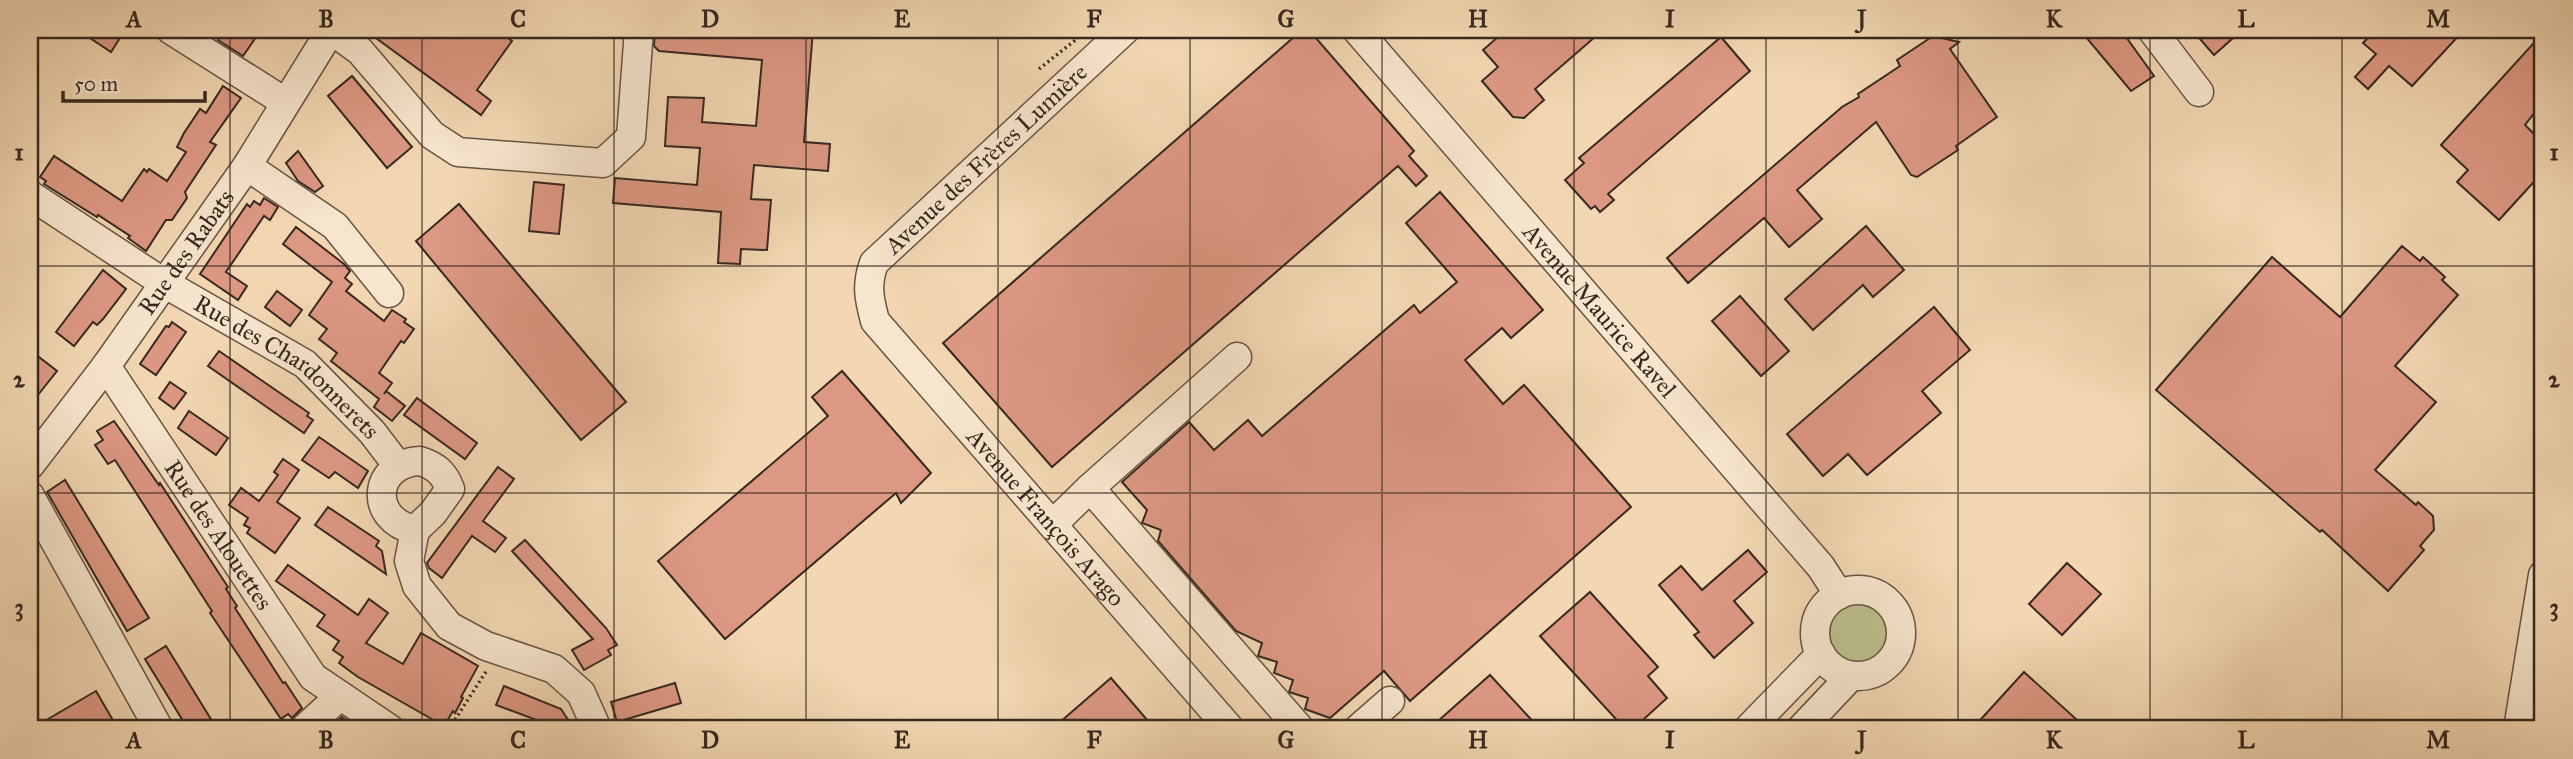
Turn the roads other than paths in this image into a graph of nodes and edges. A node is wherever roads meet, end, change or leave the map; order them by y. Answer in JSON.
{"nodes":[{"id":1,"x":171,"y":30,"type":"edge"},
{"id":2,"x":331,"y":30,"type":"edge"},
{"id":3,"x":639,"y":30,"type":"edge"},
{"id":4,"x":1125,"y":30,"type":"edge"},
{"id":5,"x":1357,"y":30,"type":"edge"},
{"id":6,"x":2152,"y":30,"type":"edge"},
{"id":7,"x":2199,"y":92,"type":"dead end"},
{"id":8,"x":285,"y":102,"type":"junction"},
{"id":9,"x":247,"y":166,"type":"junction"},
{"id":10,"x":30,"y":195,"type":"edge"},
{"id":11,"x":164,"y":283,"type":"junction"},
{"id":12,"x":389,"y":293,"type":"dead end"},
{"id":13,"x":870,"y":299,"type":"joint"},
{"id":14,"x":1237,"y":357,"type":"dead end"},
{"id":15,"x":106,"y":366,"type":"junction"},
{"id":16,"x":34,"y":452,"type":"edge"},
{"id":17,"x":398,"y":466,"type":"junction"},
{"id":18,"x":1090,"y":488,"type":"junction"},
{"id":19,"x":30,"y":496,"type":"edge"},
{"id":20,"x":1053,"y":524,"type":"junction"},
{"id":21,"x":415,"y":530,"type":"junction"},
{"id":22,"x":2543,"y":575,"type":"edge"},
{"id":23,"x":1839,"y":595,"type":"junction"},
{"id":24,"x":1821,"y":654,"type":"junction"},
{"id":25,"x":1851,"y":676,"type":"junction"},
{"id":26,"x":340,"y":696,"type":"junction"},
{"id":27,"x":1390,"y":701,"type":"dead end"},
{"id":28,"x":159,"y":729,"type":"edge"},
{"id":29,"x":304,"y":729,"type":"edge"},
{"id":30,"x":390,"y":729,"type":"edge"},
{"id":31,"x":597,"y":729,"type":"edge"},
{"id":32,"x":1230,"y":729,"type":"edge"},
{"id":33,"x":1300,"y":729,"type":"edge"},
{"id":34,"x":1358,"y":729,"type":"edge"},
{"id":35,"x":1748,"y":729,"type":"edge"},
{"id":36,"x":1801,"y":729,"type":"edge"},
{"id":37,"x":2518,"y":729,"type":"edge"}],
"edges":[{"from":1,"to":8,"type":"street"},
{"from":2,"to":3,"type":"street"},
{"from":2,"to":8,"type":"street","name":"Rue des Rabats"},
{"from":4,"to":13,"type":"street","name":"Avenue des Frères Lumière"},
{"from":5,"to":23,"type":"street","name":"Avenue Maurice Ravel"},
{"from":6,"to":7,"type":"street"},
{"from":8,"to":9,"type":"street","name":"Rue des Rabats"},
{"from":9,"to":11,"type":"street","name":"Rue des Rabats"},
{"from":9,"to":12,"type":"street"},
{"from":10,"to":11,"type":"street","name":"Rue des Chardonnerets"},
{"from":11,"to":15,"type":"street","name":"Rue des Rabats"},
{"from":11,"to":17,"type":"street","name":"Rue des Chardonnerets"},
{"from":13,"to":20,"type":"street","name":"Avenue François Arago"},
{"from":14,"to":18,"type":"street"},
{"from":15,"to":16,"type":"street","name":"Rue des Rabats"},
{"from":15,"to":26,"type":"street","name":"Rue des Alouettes"},
{"from":17,"to":21,"type":"street"},
{"from":17,"to":21,"type":"street"},
{"from":18,"to":20,"type":"street"},
{"from":18,"to":33,"type":"street"},
{"from":19,"to":28,"type":"street"},
{"from":20,"to":32,"type":"street","name":"Avenue François Arago"},
{"from":21,"to":31,"type":"street"},
{"from":22,"to":37,"type":"street"},
{"from":23,"to":24,"type":"street"},
{"from":23,"to":25,"type":"street"},
{"from":24,"to":25,"type":"street"},
{"from":24,"to":35,"type":"street"},
{"from":25,"to":36,"type":"street"},
{"from":26,"to":29,"type":"street"},
{"from":26,"to":30,"type":"street","name":"Rue des Alouettes"},
{"from":27,"to":34,"type":"street"}]}
